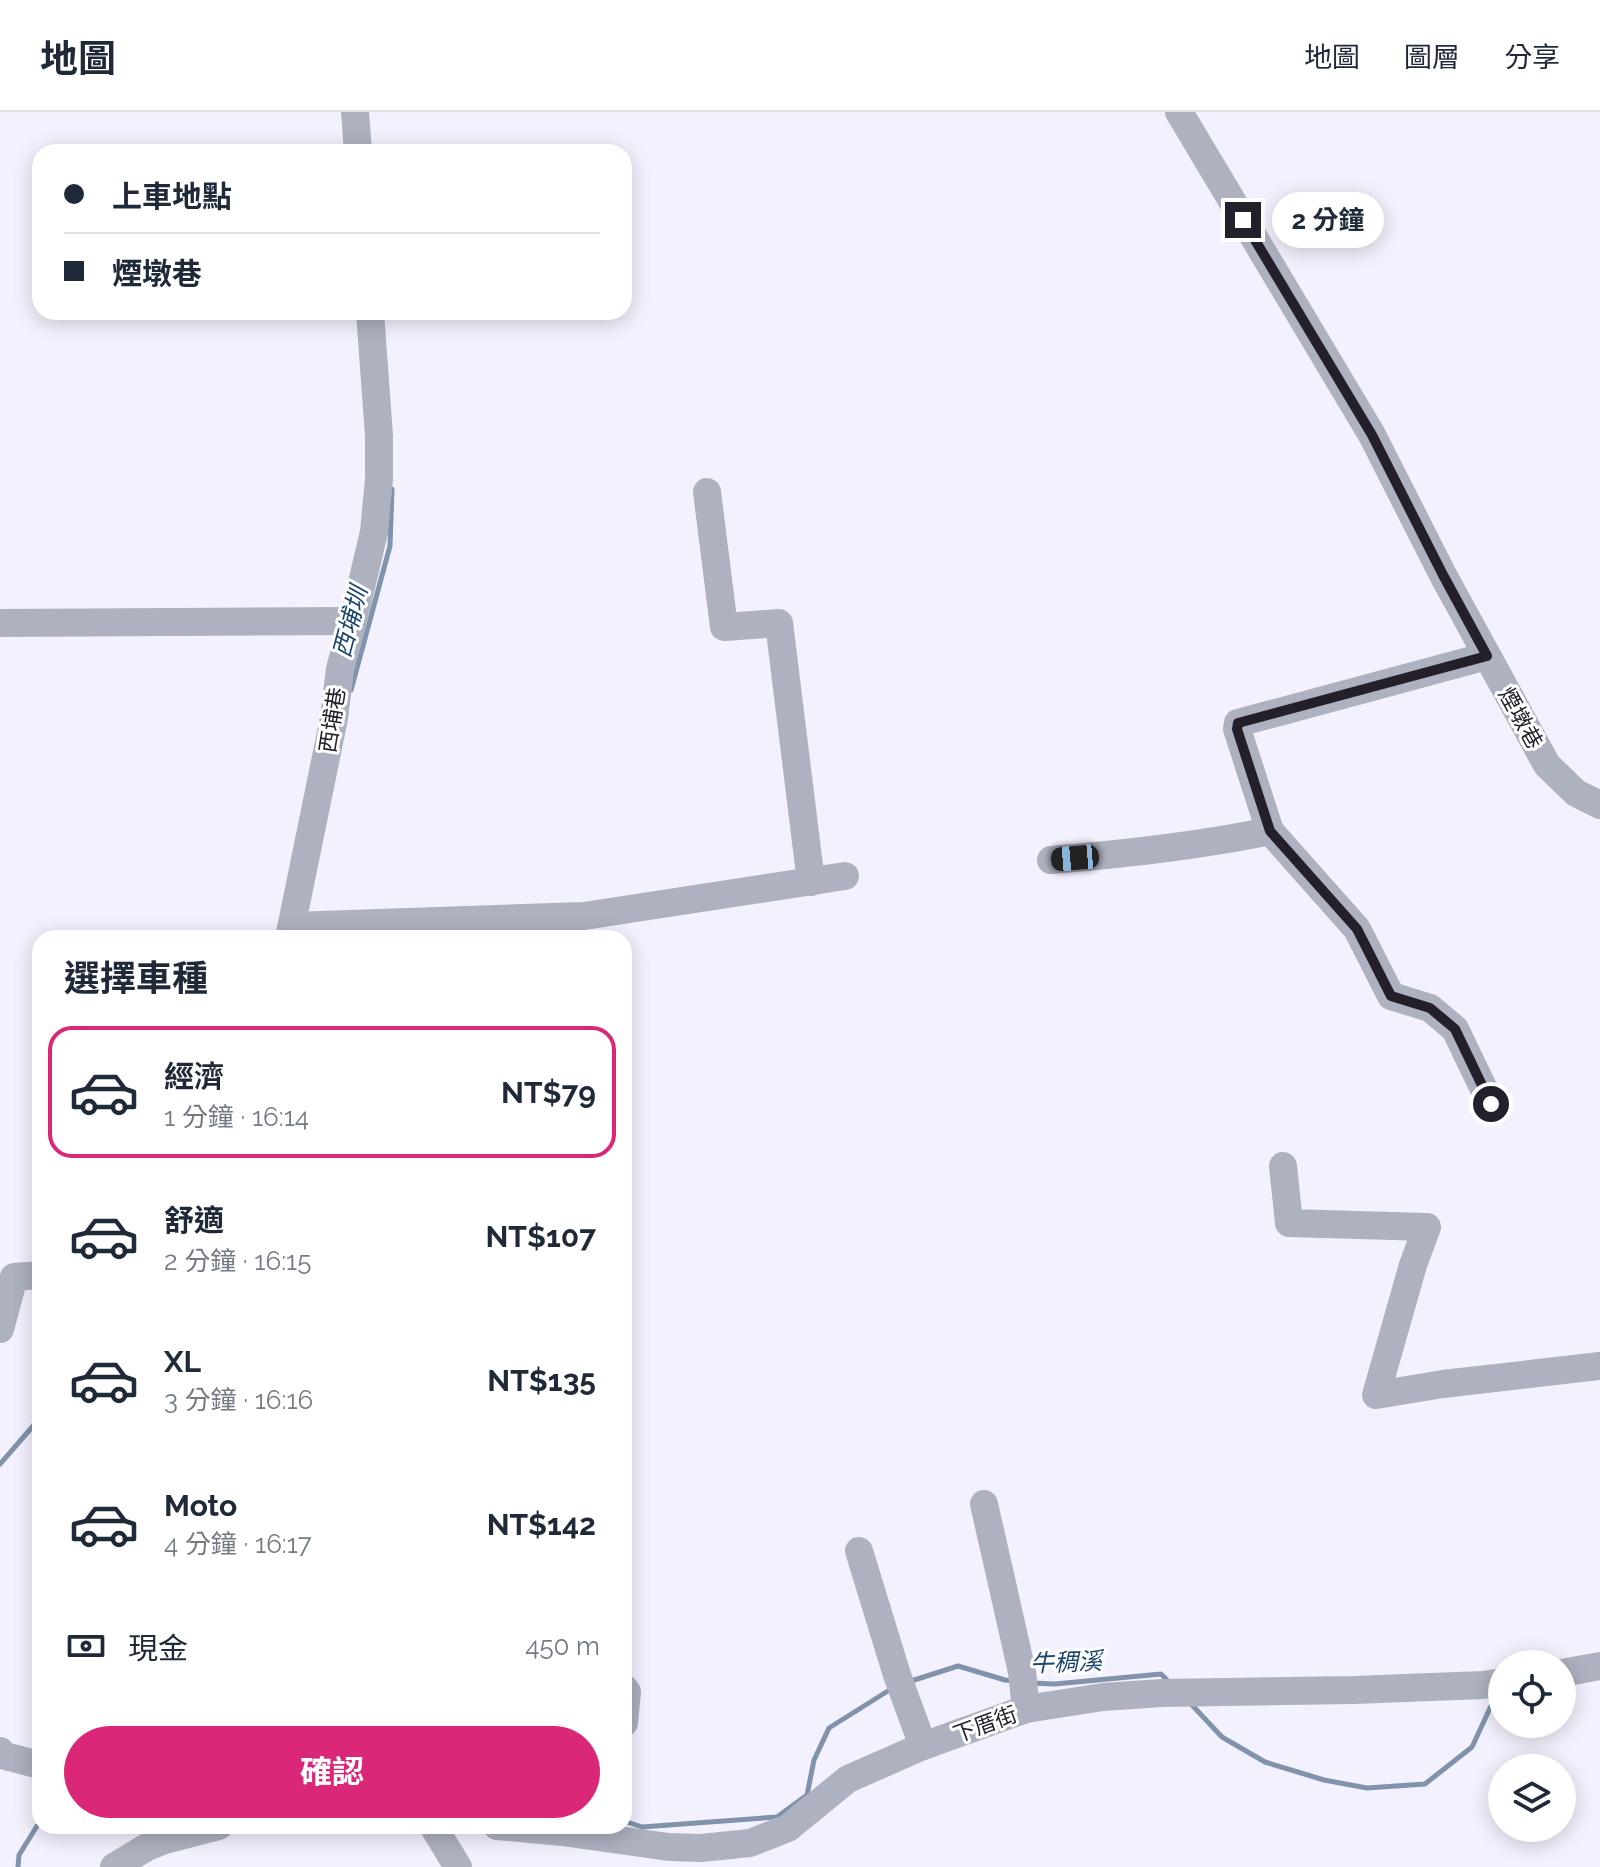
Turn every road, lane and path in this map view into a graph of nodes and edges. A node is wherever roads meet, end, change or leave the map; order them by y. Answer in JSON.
{"nodes":[{"id":1,"x":355,"y":112,"type":"edge"},
{"id":2,"x":1179,"y":112,"type":"edge"},
{"id":3,"x":357,"y":144,"type":"edge"},
{"id":4,"x":371,"y":320,"type":"edge"},
{"id":5,"x":707,"y":492,"type":"dead end"},
{"id":6,"x":353,"y":621,"type":"junction"},
{"id":7,"x":0,"y":623,"type":"edge"},
{"id":8,"x":1487,"y":656,"type":"junction"},
{"id":9,"x":1600,"y":805,"type":"edge"},
{"id":10,"x":1270,"y":831,"type":"junction"},
{"id":11,"x":1051,"y":860,"type":"dead end"},
{"id":12,"x":845,"y":876,"type":"dead end"},
{"id":13,"x":811,"y":882,"type":"junction"},
{"id":14,"x":298,"y":930,"type":"edge"},
{"id":15,"x":1491,"y":1104,"type":"dead end"},
{"id":16,"x":1283,"y":1166,"type":"dead end"},
{"id":17,"x":32,"y":1276,"type":"edge"},
{"id":18,"x":0,"y":1329,"type":"edge"},
{"id":19,"x":1600,"y":1366,"type":"edge"},
{"id":20,"x":984,"y":1504,"type":"dead end"},
{"id":21,"x":859,"y":1551,"type":"dead end"},
{"id":22,"x":1600,"y":1666,"type":"edge"},
{"id":23,"x":1576,"y":1670,"type":"edge"},
{"id":24,"x":1488,"y":1684,"type":"edge"},
{"id":25,"x":1026,"y":1709,"type":"junction"},
{"id":26,"x":923,"y":1746,"type":"junction"},
{"id":27,"x":0,"y":1751,"type":"edge"},
{"id":28,"x":32,"y":1763,"type":"edge"},
{"id":29,"x":188,"y":1834,"type":"edge"},
{"id":30,"x":438,"y":1834,"type":"edge"},
{"id":31,"x":622,"y":1834,"type":"edge"},
{"id":32,"x":142,"y":1837,"type":"edge"},
{"id":33,"x":114,"y":1867,"type":"edge"},
{"id":34,"x":458,"y":1867,"type":"edge"}],
"edges":[{"from":1,"to":3,"type":"street"},
{"from":2,"to":8,"type":"street","name":"煙墩巷"},
{"from":4,"to":6,"type":"street","name":"西埔巷"},
{"from":5,"to":13,"type":"street"},
{"from":6,"to":7,"type":"street"},
{"from":6,"to":14,"type":"street","name":"西埔巷"},
{"from":8,"to":9,"type":"street","name":"煙墩巷"},
{"from":8,"to":10,"type":"street"},
{"from":10,"to":11,"type":"street"},
{"from":10,"to":15,"type":"street"},
{"from":12,"to":13,"type":"street"},
{"from":13,"to":14,"type":"street"},
{"from":16,"to":19,"type":"street"},
{"from":17,"to":18,"type":"street"},
{"from":20,"to":25,"type":"street"},
{"from":21,"to":26,"type":"street"},
{"from":22,"to":23,"type":"street"},
{"from":24,"to":25,"type":"street","name":"下厝街"},
{"from":25,"to":26,"type":"street","name":"下厝街"},
{"from":26,"to":31,"type":"street","name":"下厝街"},
{"from":27,"to":28,"type":"street"},
{"from":29,"to":32,"type":"street"},
{"from":30,"to":34,"type":"street"},
{"from":32,"to":33,"type":"street"}]}
